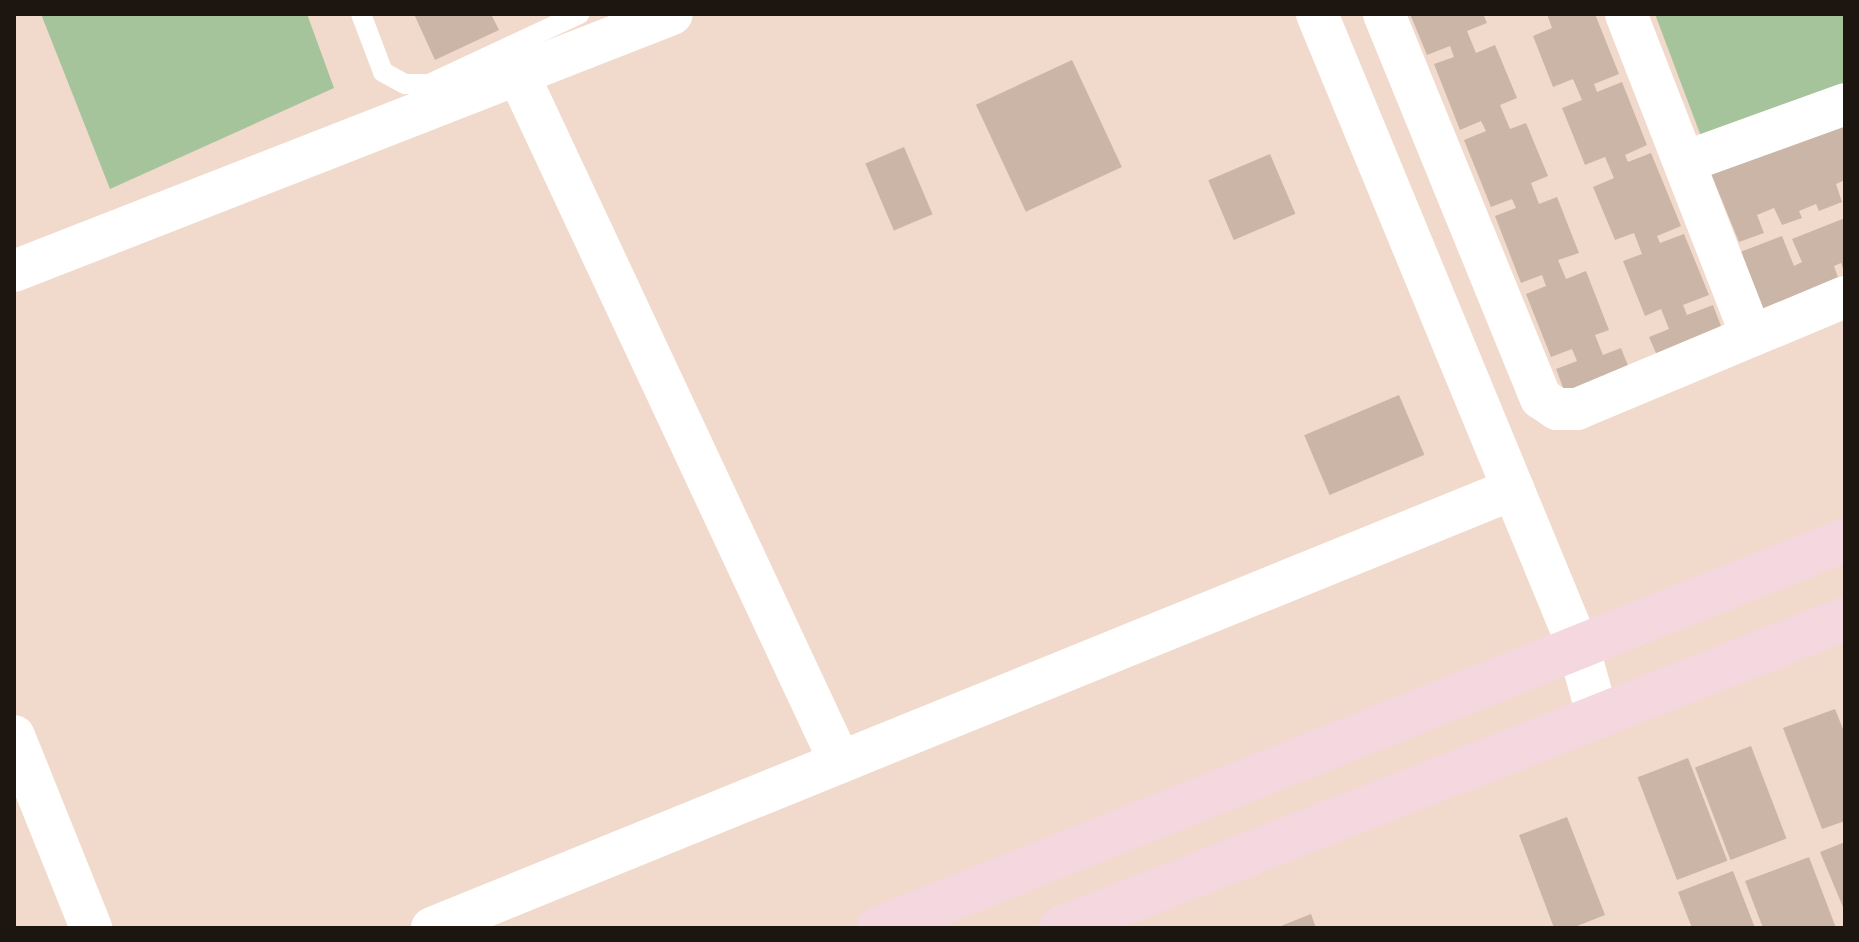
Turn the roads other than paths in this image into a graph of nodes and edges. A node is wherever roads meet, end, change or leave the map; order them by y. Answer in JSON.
{"nodes":[{"id":1,"x":361,"y":14,"type":"edge"},
{"id":2,"x":579,"y":14,"type":"edge"},
{"id":3,"x":672,"y":14,"type":"edge"},
{"id":4,"x":1317,"y":14,"type":"edge"},
{"id":5,"x":1384,"y":14,"type":"edge"},
{"id":6,"x":1626,"y":14,"type":"edge"},
{"id":7,"x":518,"y":74,"type":"junction"},
{"id":8,"x":1845,"y":104,"type":"edge"},
{"id":9,"x":1685,"y":162,"type":"junction"},
{"id":10,"x":14,"y":271,"type":"edge"},
{"id":11,"x":1845,"y":297,"type":"edge"},
{"id":12,"x":1751,"y":334,"type":"junction"},
{"id":13,"x":1557,"y":409,"type":"junction"},
{"id":14,"x":1491,"y":436,"type":"junction"},
{"id":15,"x":1513,"y":489,"type":"junction"},
{"id":16,"x":1845,"y":540,"type":"edge"},
{"id":17,"x":1845,"y":619,"type":"edge"},
{"id":18,"x":1578,"y":646,"type":"junction"},
{"id":19,"x":1598,"y":717,"type":"junction"},
{"id":20,"x":14,"y":736,"type":"edge"},
{"id":21,"x":840,"y":762,"type":"junction"},
{"id":22,"x":91,"y":928,"type":"edge"},
{"id":23,"x":432,"y":928,"type":"edge"},
{"id":24,"x":879,"y":928,"type":"edge"},
{"id":25,"x":1061,"y":928,"type":"edge"}],
"edges":[{"from":1,"to":2,"type":"lane"},
{"from":3,"to":7,"type":"street"},
{"from":4,"to":14,"type":"street"},
{"from":5,"to":13,"type":"street"},
{"from":6,"to":9,"type":"street"},
{"from":7,"to":10,"type":"street"},
{"from":7,"to":21,"type":"street"},
{"from":8,"to":9,"type":"street"},
{"from":9,"to":12,"type":"street"},
{"from":11,"to":12,"type":"street"},
{"from":12,"to":13,"type":"street"},
{"from":13,"to":14,"type":"street"},
{"from":14,"to":15,"type":"street"},
{"from":15,"to":18,"type":"street"},
{"from":15,"to":21,"type":"street"},
{"from":16,"to":18,"type":"street"},
{"from":17,"to":19,"type":"street"},
{"from":18,"to":19,"type":"street"},
{"from":18,"to":24,"type":"street"},
{"from":19,"to":25,"type":"street"},
{"from":20,"to":22,"type":"street"},
{"from":21,"to":23,"type":"street"}]}
